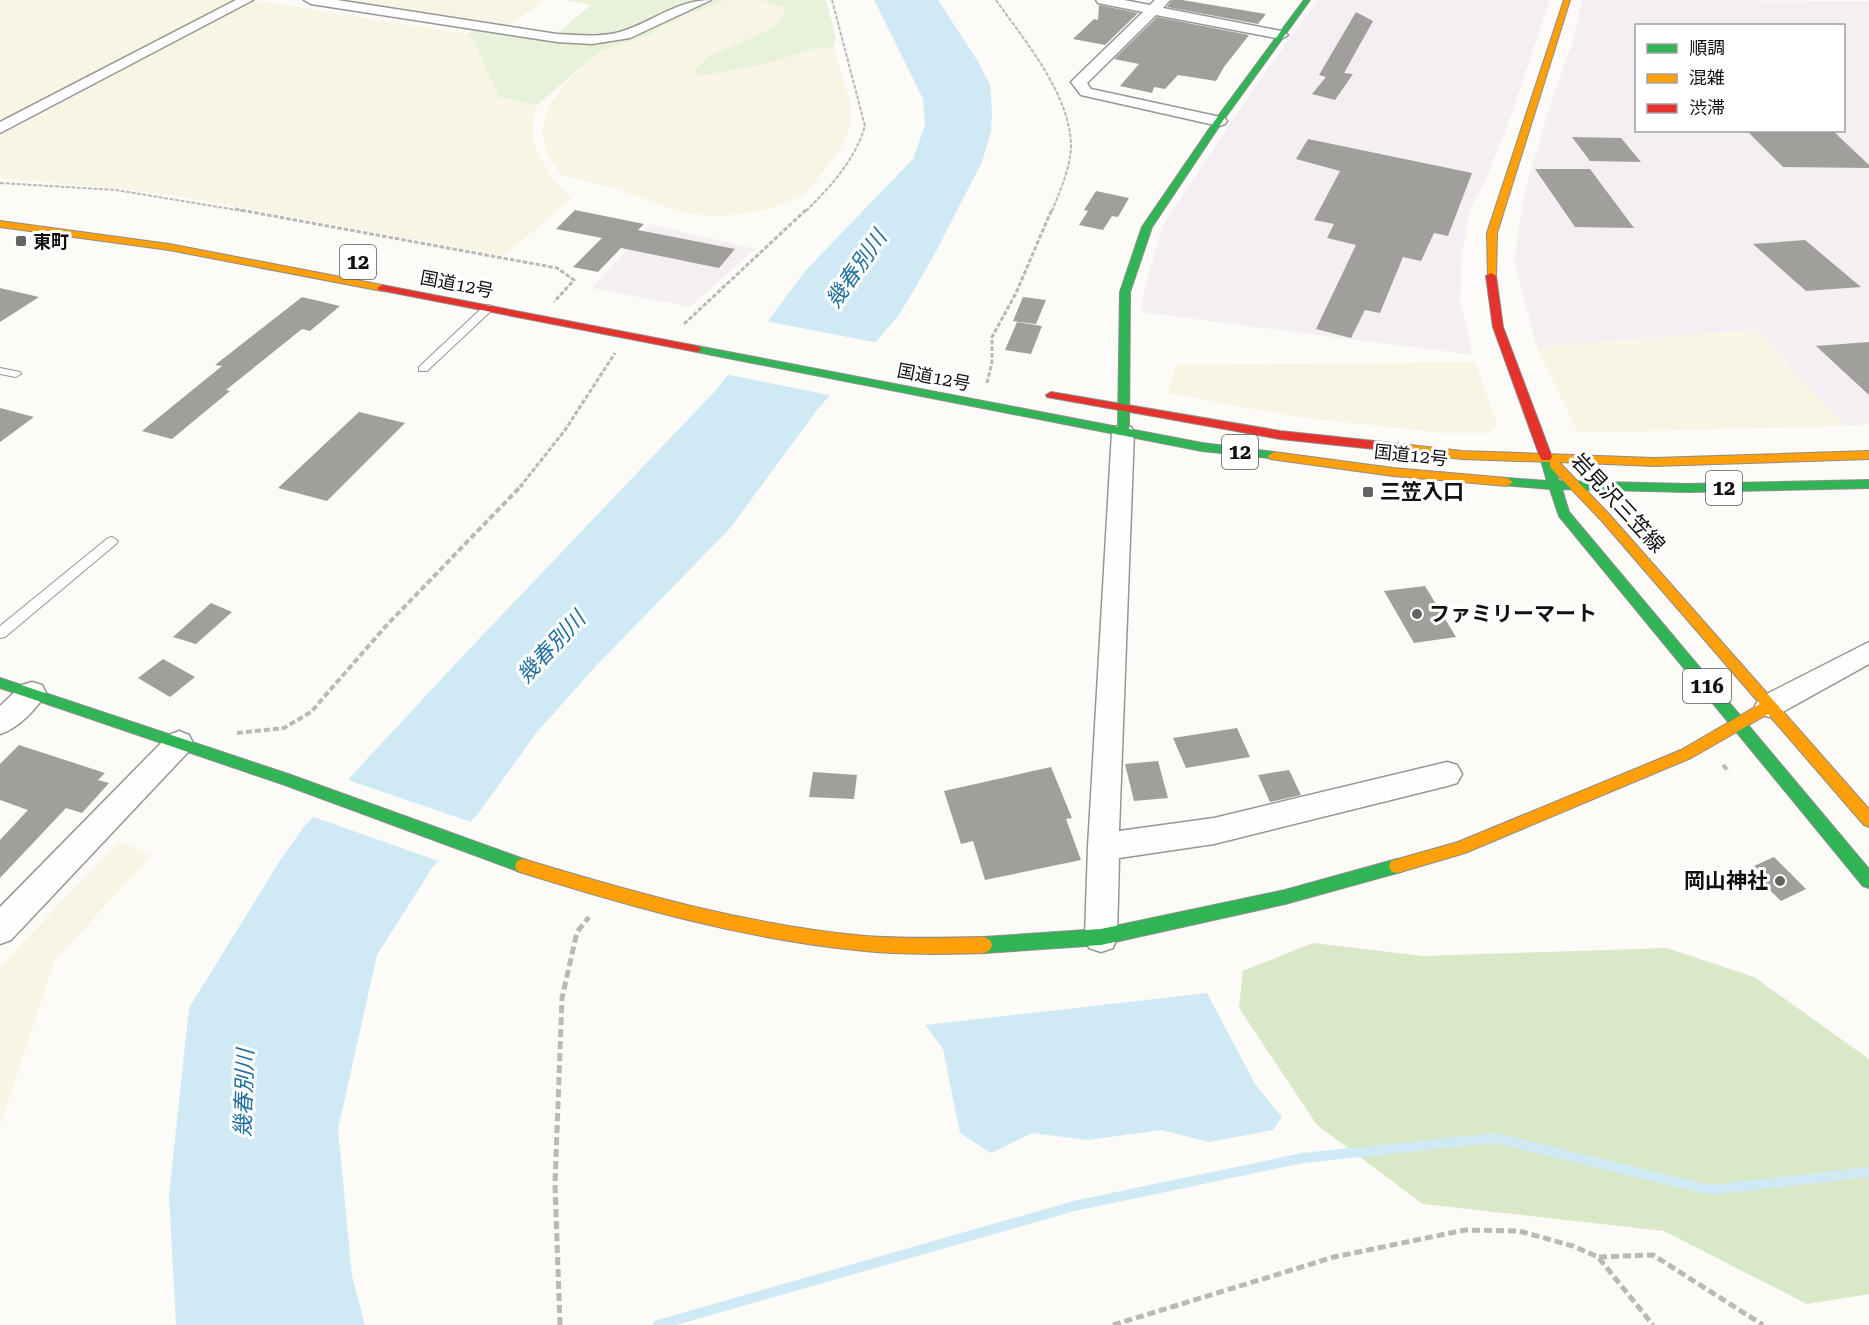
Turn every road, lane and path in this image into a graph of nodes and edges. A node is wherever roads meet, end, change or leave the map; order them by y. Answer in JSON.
{"nodes":[{"id":1,"x":246,"y":0,"type":"edge"},
{"id":2,"x":310,"y":0,"type":"edge"},
{"id":3,"x":704,"y":0,"type":"edge"},
{"id":4,"x":832,"y":0,"type":"edge"},
{"id":5,"x":996,"y":0,"type":"edge"},
{"id":6,"x":1103,"y":0,"type":"edge"},
{"id":7,"x":1307,"y":0,"type":"edge"},
{"id":8,"x":1567,"y":0,"type":"edge"},
{"id":9,"x":1158,"y":5,"type":"edge"},
{"id":10,"x":1281,"y":35,"type":"junction"},
{"id":11,"x":1219,"y":121,"type":"junction"},
{"id":12,"x":0,"y":128,"type":"edge"},
{"id":13,"x":0,"y":183,"type":"edge"},
{"id":14,"x":0,"y":224,"type":"edge"},
{"id":15,"x":488,"y":308,"type":"junction"},
{"id":16,"x":536,"y":318,"type":"junction"},
{"id":17,"x":684,"y":324,"type":"dead end"},
{"id":18,"x":628,"y":336,"type":"junction"},
{"id":19,"x":423,"y":369,"type":"dead end"},
{"id":20,"x":0,"y":371,"type":"edge"},
{"id":21,"x":16,"y":374,"type":"dead end"},
{"id":22,"x":987,"y":383,"type":"dead end"},
{"id":23,"x":1033,"y":391,"type":"dead end"},
{"id":24,"x":1124,"y":421,"type":"junction"},
{"id":25,"x":1869,"y":455,"type":"edge"},
{"id":26,"x":1546,"y":457,"type":"junction"},
{"id":27,"x":1869,"y":484,"type":"edge"},
{"id":28,"x":1553,"y":486,"type":"junction"},
{"id":29,"x":1578,"y":487,"type":"junction"},
{"id":30,"x":112,"y":541,"type":"dead end"},
{"id":31,"x":0,"y":633,"type":"edge"},
{"id":32,"x":1869,"y":652,"type":"edge"},
{"id":33,"x":0,"y":683,"type":"edge"},
{"id":34,"x":32,"y":693,"type":"junction"},
{"id":35,"x":1769,"y":706,"type":"junction"},
{"id":36,"x":0,"y":723,"type":"edge"},
{"id":37,"x":1739,"y":724,"type":"junction"},
{"id":38,"x":229,"y":734,"type":"dead end"},
{"id":39,"x":179,"y":743,"type":"junction"},
{"id":40,"x":1447,"y":774,"type":"dead end"},
{"id":41,"x":1869,"y":820,"type":"edge"},
{"id":42,"x":1103,"y":847,"type":"junction"},
{"id":43,"x":1869,"y":881,"type":"edge"},
{"id":44,"x":608,"y":893,"type":"junction"},
{"id":45,"x":0,"y":929,"type":"edge"},
{"id":46,"x":1101,"y":937,"type":"junction"},
{"id":47,"x":1598,"y":1257,"type":"junction"},
{"id":48,"x":560,"y":1325,"type":"edge"},
{"id":49,"x":1113,"y":1325,"type":"edge"},
{"id":50,"x":1653,"y":1325,"type":"edge"},
{"id":51,"x":1763,"y":1325,"type":"edge"}],
"edges":[{"from":1,"to":12,"type":"street"},
{"from":2,"to":3,"type":"street"},
{"from":4,"to":17,"type":"path"},
{"from":5,"to":22,"type":"path"},
{"from":6,"to":9,"type":"street"},
{"from":7,"to":10,"type":"main road"},
{"from":8,"to":26,"type":"main road"},
{"from":9,"to":10,"type":"street"},
{"from":9,"to":11,"type":"street"},
{"from":10,"to":11,"type":"main road"},
{"from":11,"to":24,"type":"main road"},
{"from":13,"to":16,"type":"path"},
{"from":14,"to":15,"type":"main road","name":"国道12号","number":"12"},
{"from":15,"to":16,"type":"main road","name":"国道12号","number":"12"},
{"from":15,"to":19,"type":"lane"},
{"from":16,"to":18,"type":"main road","name":"国道12号","number":"12"},
{"from":18,"to":24,"type":"main road","name":"国道12号","number":"12"},
{"from":18,"to":38,"type":"path"},
{"from":20,"to":21,"type":"lane"},
{"from":23,"to":24,"type":"main road","name":"国道12号","number":"12"},
{"from":24,"to":26,"type":"main road","name":"国道12号","number":"12"},
{"from":24,"to":28,"type":"main road","name":"国道12号","number":"12"},
{"from":24,"to":42,"type":"street"},
{"from":25,"to":26,"type":"main road","name":"国道12号","number":"12"},
{"from":26,"to":28,"type":"main road","name":"岩見沢三笠線","number":"116"},
{"from":26,"to":29,"type":"main road","name":"岩見沢三笠線","number":"116"},
{"from":27,"to":29,"type":"main road","name":"国道12号","number":"12"},
{"from":28,"to":29,"type":"main road","name":"国道12号","number":"12"},
{"from":28,"to":37,"type":"main road","name":"岩見沢三笠線","number":"116"},
{"from":29,"to":35,"type":"main road","name":"岩見沢三笠線","number":"116"},
{"from":30,"to":31,"type":"lane"},
{"from":32,"to":35,"type":"street"},
{"from":33,"to":34,"type":"main road"},
{"from":34,"to":36,"type":"street"},
{"from":34,"to":39,"type":"main road"},
{"from":35,"to":37,"type":"main road"},
{"from":35,"to":41,"type":"main road","name":"岩見沢三笠線","number":"116"},
{"from":37,"to":43,"type":"main road","name":"岩見沢三笠線","number":"116"},
{"from":37,"to":46,"type":"main road"},
{"from":39,"to":44,"type":"main road"},
{"from":39,"to":45,"type":"street"},
{"from":40,"to":42,"type":"street"},
{"from":42,"to":46,"type":"street"},
{"from":44,"to":46,"type":"main road"},
{"from":44,"to":48,"type":"path"},
{"from":47,"to":49,"type":"path"},
{"from":47,"to":50,"type":"path"},
{"from":47,"to":51,"type":"path"}]}
